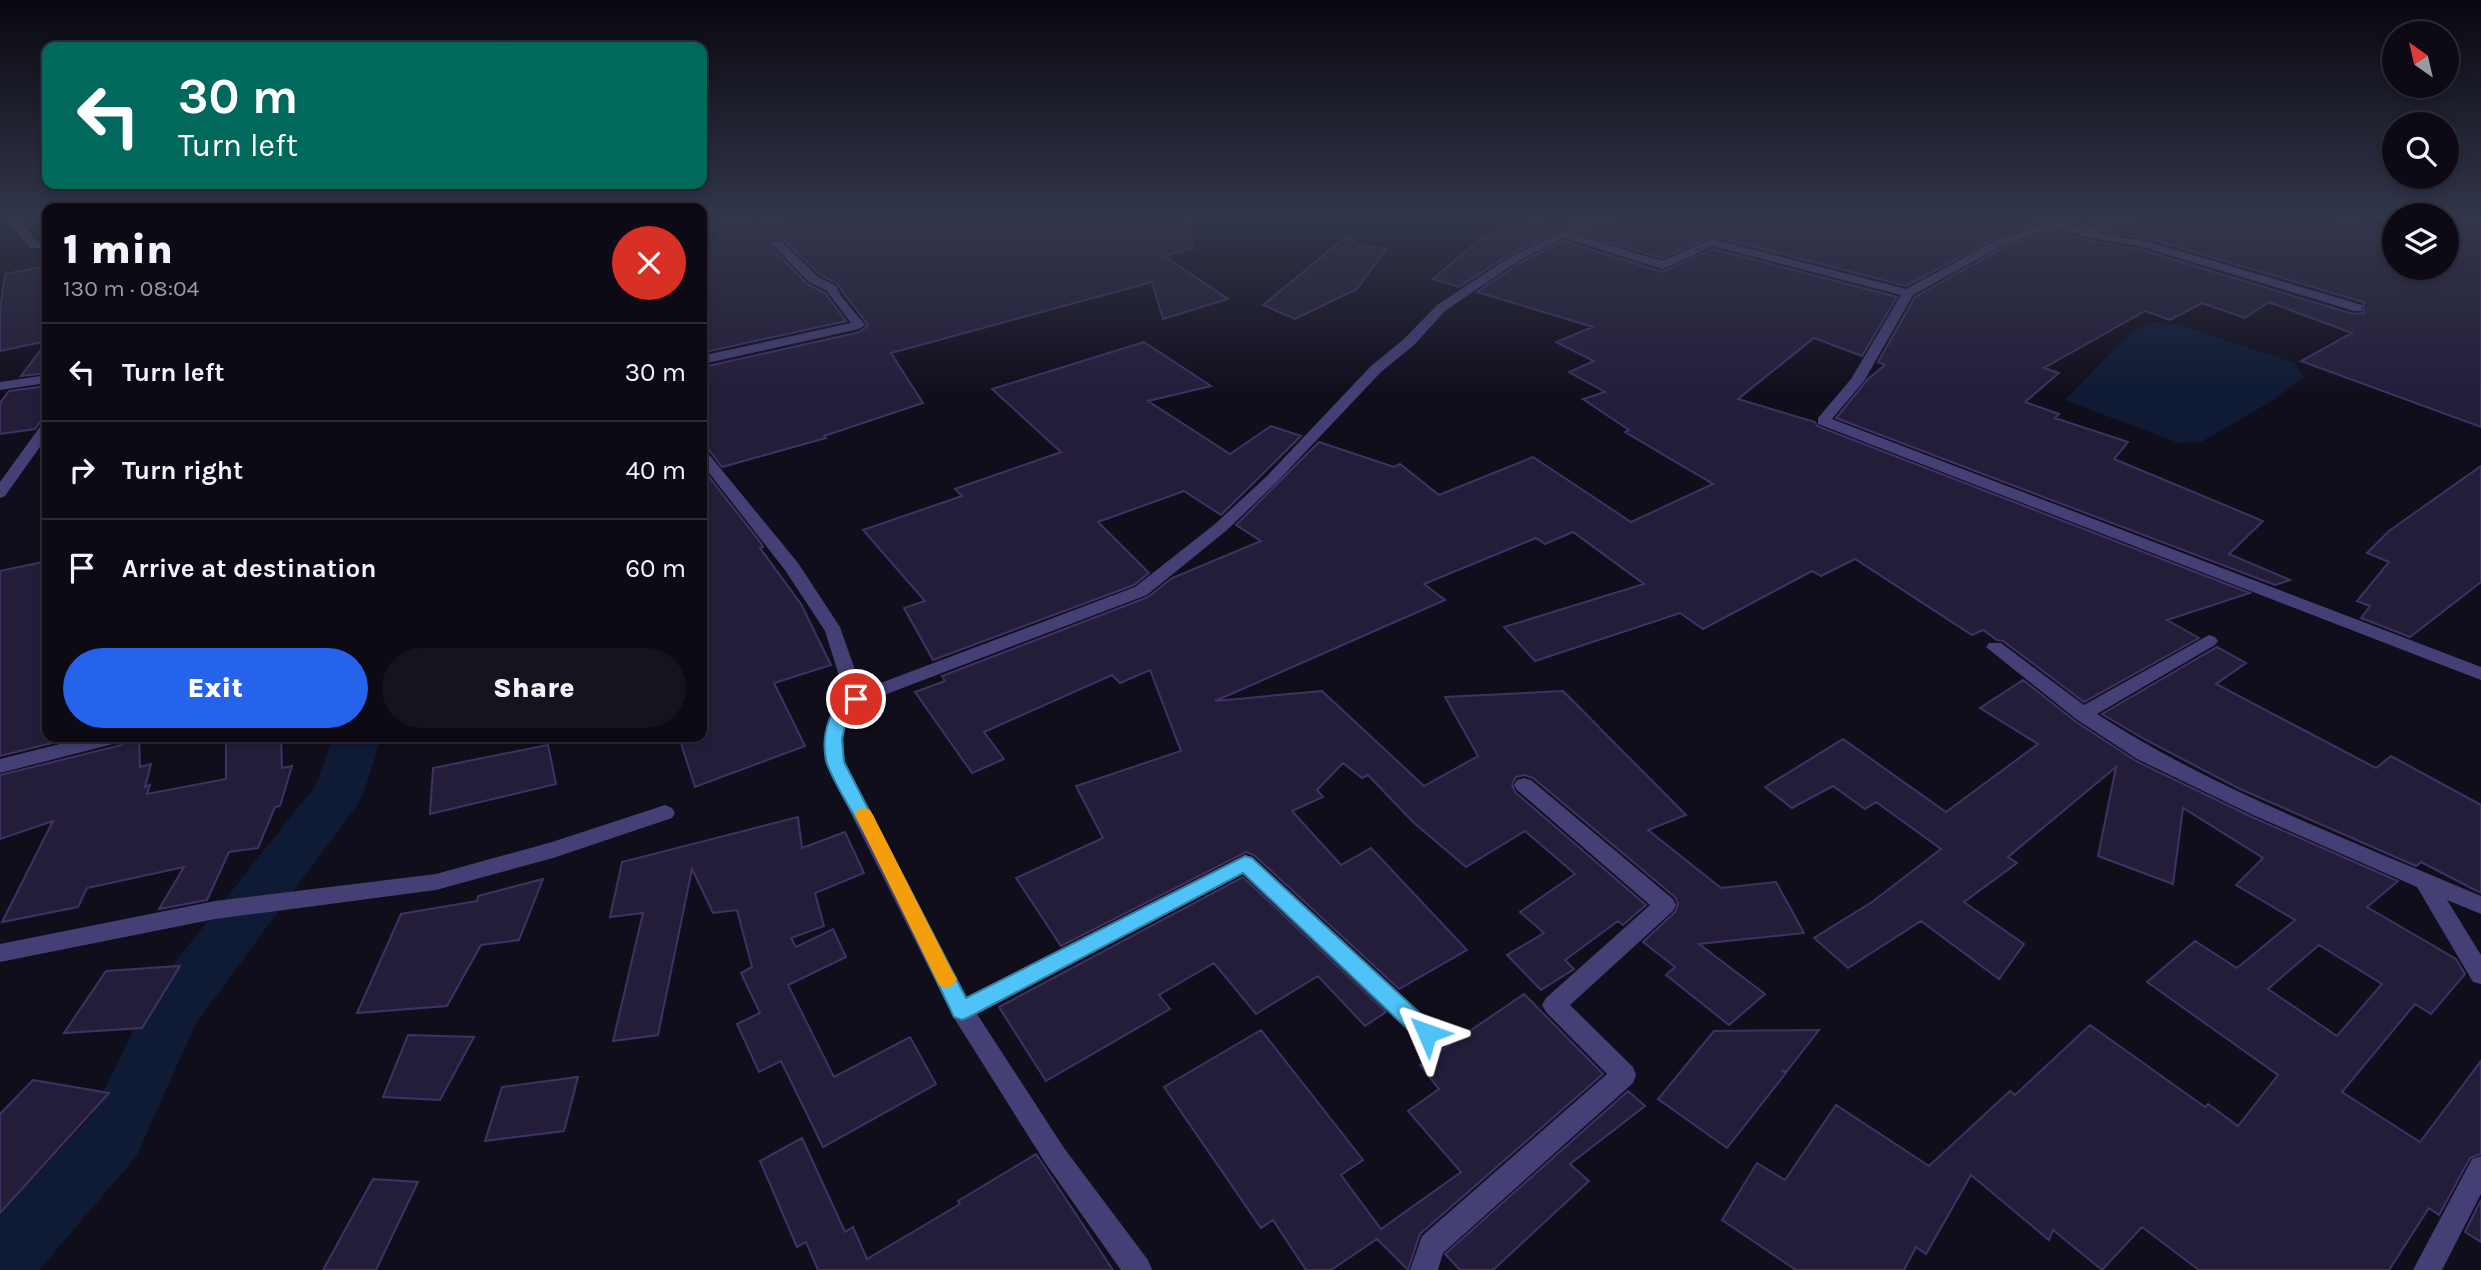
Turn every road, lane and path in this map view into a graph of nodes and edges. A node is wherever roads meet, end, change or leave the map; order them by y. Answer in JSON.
{"nodes":[{"id":1,"x":809,"y":275,"type":"edge"},
{"id":2,"x":1490,"y":275,"type":"edge"},
{"id":3,"x":1840,"y":275,"type":"edge"},
{"id":4,"x":1940,"y":275,"type":"edge"},
{"id":5,"x":2249,"y":275,"type":"edge"},
{"id":6,"x":1908,"y":293,"type":"junction"},
{"id":7,"x":2358,"y":308,"type":"dead end"},
{"id":8,"x":707,"y":359,"type":"edge"},
{"id":9,"x":42,"y":380,"type":"edge"},
{"id":10,"x":0,"y":386,"type":"edge"},
{"id":11,"x":42,"y":432,"type":"edge"},
{"id":12,"x":707,"y":461,"type":"edge"},
{"id":13,"x":5,"y":477,"type":"edge"},
{"id":14,"x":0,"y":493,"type":"edge"},
{"id":15,"x":2209,"y":641,"type":"dead end"},
{"id":16,"x":1995,"y":647,"type":"dead end"},
{"id":17,"x":2481,"y":674,"type":"edge"},
{"id":18,"x":856,"y":699,"type":"junction"},
{"id":19,"x":2083,"y":714,"type":"junction"},
{"id":20,"x":94,"y":742,"type":"edge"},
{"id":21,"x":0,"y":766,"type":"edge"},
{"id":22,"x":1524,"y":785,"type":"dead end"},
{"id":23,"x":665,"y":813,"type":"dead end"},
{"id":24,"x":2426,"y":883,"type":"junction"},
{"id":25,"x":2481,"y":905,"type":"edge"},
{"id":26,"x":0,"y":953,"type":"edge"},
{"id":27,"x":2481,"y":975,"type":"edge"},
{"id":28,"x":962,"y":1011,"type":"junction"},
{"id":29,"x":1427,"y":1033,"type":"dead end"},
{"id":30,"x":2481,"y":1168,"type":"edge"},
{"id":31,"x":1138,"y":1270,"type":"edge"},
{"id":32,"x":1424,"y":1270,"type":"edge"},
{"id":33,"x":2427,"y":1270,"type":"edge"}],
"edges":[{"from":1,"to":8,"type":"street"},
{"from":2,"to":18,"type":"street"},
{"from":3,"to":6,"type":"street"},
{"from":4,"to":6,"type":"street"},
{"from":5,"to":7,"type":"street"},
{"from":6,"to":17,"type":"street"},
{"from":9,"to":10,"type":"street"},
{"from":11,"to":13,"type":"street"},
{"from":12,"to":18,"type":"street"},
{"from":13,"to":14,"type":"street"},
{"from":15,"to":19,"type":"street"},
{"from":16,"to":19,"type":"street"},
{"from":18,"to":28,"type":"street"},
{"from":19,"to":24,"type":"street"},
{"from":20,"to":21,"type":"street"},
{"from":22,"to":32,"type":"street"},
{"from":23,"to":26,"type":"street"},
{"from":24,"to":25,"type":"street"},
{"from":24,"to":27,"type":"street"},
{"from":28,"to":29,"type":"street"},
{"from":28,"to":31,"type":"street"},
{"from":30,"to":33,"type":"street"}]}
